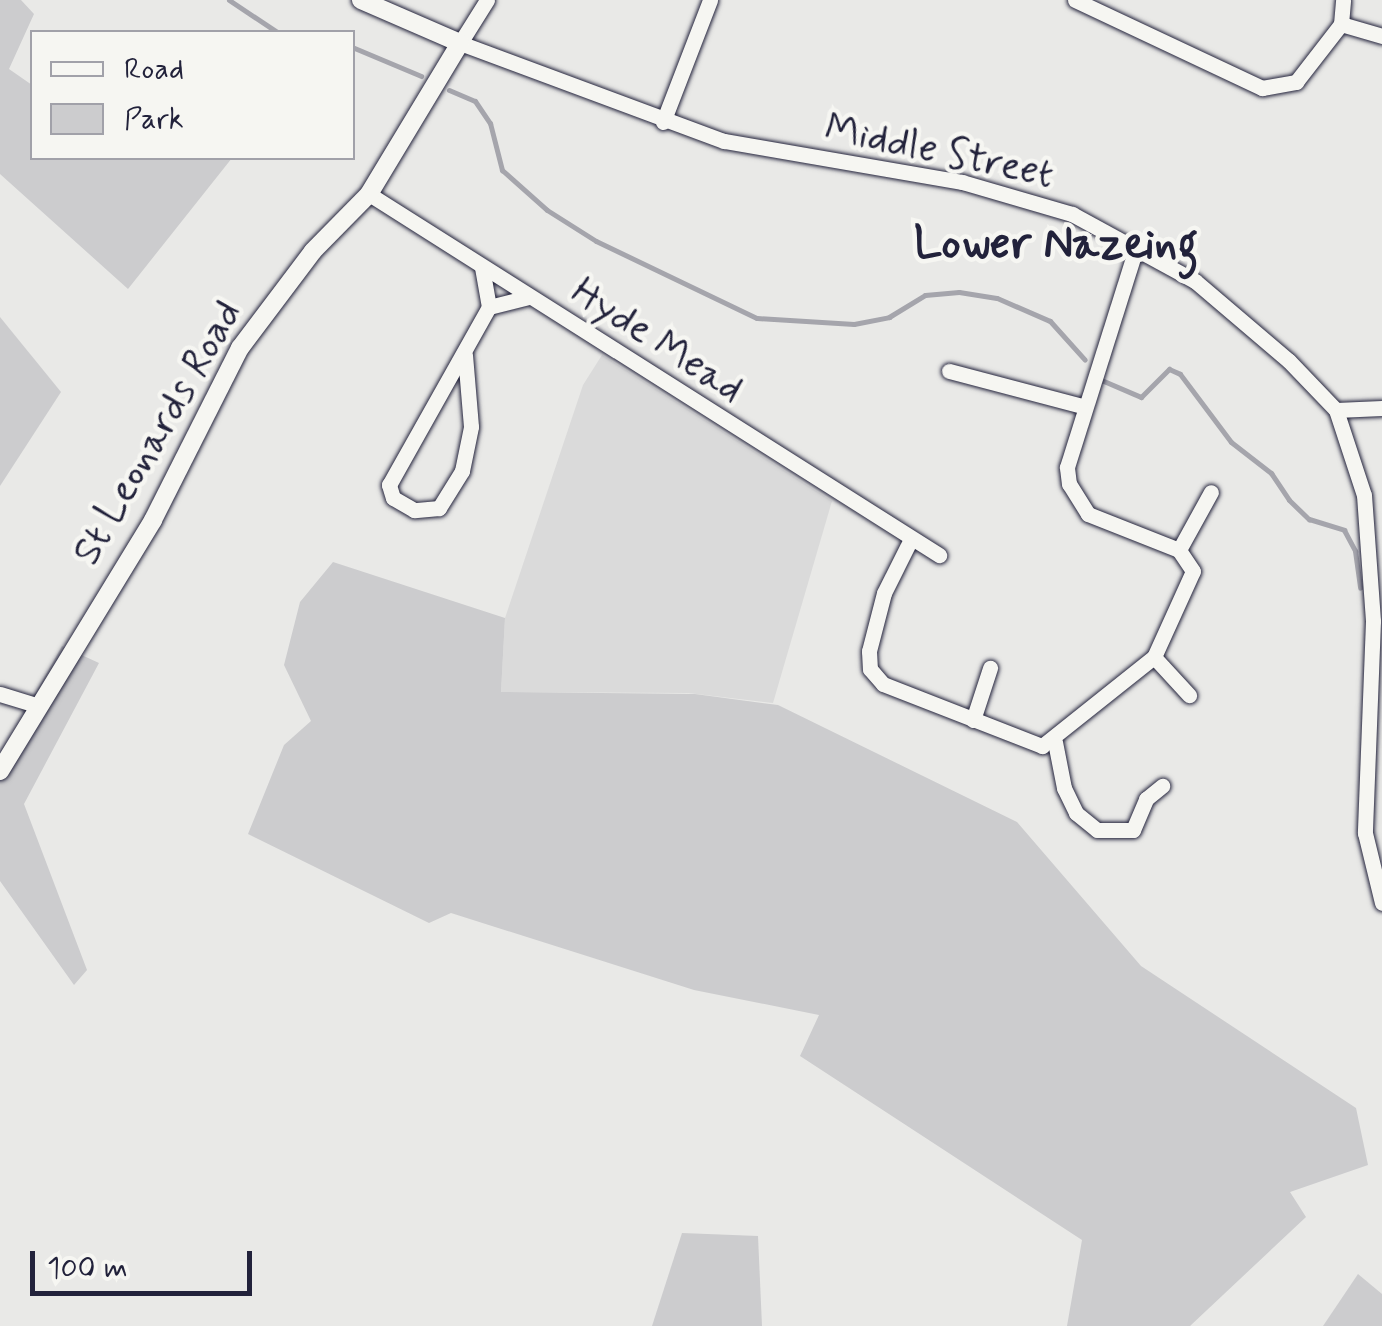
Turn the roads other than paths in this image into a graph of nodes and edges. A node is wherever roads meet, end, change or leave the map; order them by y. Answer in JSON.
{"nodes":[{"id":1,"x":361,"y":0,"type":"edge"},
{"id":2,"x":487,"y":0,"type":"edge"},
{"id":3,"x":710,"y":0,"type":"edge"},
{"id":4,"x":1076,"y":0,"type":"edge"},
{"id":5,"x":1342,"y":0,"type":"edge"},
{"id":6,"x":1100,"y":5,"type":"edge"},
{"id":7,"x":1341,"y":24,"type":"junction"},
{"id":8,"x":1382,"y":36,"type":"edge"},
{"id":9,"x":460,"y":43,"type":"junction"},
{"id":10,"x":664,"y":122,"type":"junction"},
{"id":11,"x":369,"y":194,"type":"junction"},
{"id":12,"x":1137,"y":244,"type":"junction"},
{"id":13,"x":482,"y":268,"type":"junction"},
{"id":14,"x":529,"y":297,"type":"junction"},
{"id":15,"x":489,"y":307,"type":"junction"},
{"id":16,"x":465,"y":355,"type":"junction"},
{"id":17,"x":949,"y":371,"type":"dead end"},
{"id":18,"x":1082,"y":406,"type":"junction"},
{"id":19,"x":1382,"y":408,"type":"edge"},
{"id":20,"x":1336,"y":410,"type":"junction"},
{"id":21,"x":1212,"y":492,"type":"dead end"},
{"id":22,"x":910,"y":540,"type":"junction"},
{"id":23,"x":1179,"y":550,"type":"junction"},
{"id":24,"x":939,"y":554,"type":"dead end"},
{"id":25,"x":1154,"y":656,"type":"junction"},
{"id":26,"x":990,"y":668,"type":"dead end"},
{"id":27,"x":0,"y":694,"type":"edge"},
{"id":28,"x":1189,"y":695,"type":"dead end"},
{"id":29,"x":36,"y":705,"type":"junction"},
{"id":30,"x":973,"y":720,"type":"junction"},
{"id":31,"x":1056,"y":742,"type":"junction"},
{"id":32,"x":0,"y":772,"type":"edge"},
{"id":33,"x":1162,"y":786,"type":"dead end"},
{"id":34,"x":1382,"y":903,"type":"edge"}],
"edges":[{"from":1,"to":9,"type":"main road"},
{"from":2,"to":9,"type":"street"},
{"from":3,"to":10,"type":"street"},
{"from":4,"to":6,"type":"street"},
{"from":5,"to":7,"type":"street"},
{"from":6,"to":7,"type":"street"},
{"from":7,"to":8,"type":"street"},
{"from":9,"to":10,"type":"street","name":"Middle Street"},
{"from":9,"to":11,"type":"main road","name":"St Leonards Road"},
{"from":10,"to":12,"type":"street","name":"Middle Street"},
{"from":11,"to":13,"type":"street","name":"Hyde Mead"},
{"from":11,"to":29,"type":"main road","name":"St Leonards Road"},
{"from":12,"to":18,"type":"street"},
{"from":12,"to":20,"type":"street","name":"Middle Street"},
{"from":13,"to":14,"type":"street","name":"Hyde Mead"},
{"from":13,"to":15,"type":"street"},
{"from":14,"to":15,"type":"street"},
{"from":14,"to":22,"type":"street","name":"Hyde Mead"},
{"from":15,"to":16,"type":"street"},
{"from":16,"to":16,"type":"street"},
{"from":17,"to":18,"type":"street"},
{"from":18,"to":23,"type":"street"},
{"from":19,"to":20,"type":"street"},
{"from":20,"to":34,"type":"street","name":"Middle Street"},
{"from":21,"to":23,"type":"street"},
{"from":22,"to":24,"type":"street","name":"Hyde Mead"},
{"from":22,"to":30,"type":"street"},
{"from":23,"to":25,"type":"street"},
{"from":25,"to":28,"type":"street"},
{"from":25,"to":31,"type":"street"},
{"from":26,"to":30,"type":"street"},
{"from":27,"to":29,"type":"street"},
{"from":29,"to":32,"type":"main road","name":"St Leonards Road"},
{"from":30,"to":31,"type":"street"},
{"from":31,"to":33,"type":"street"}]}
